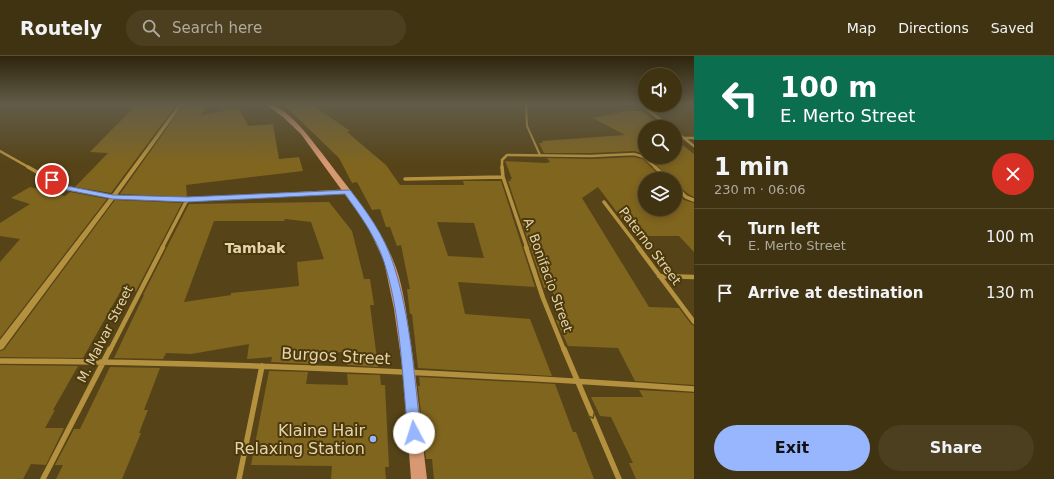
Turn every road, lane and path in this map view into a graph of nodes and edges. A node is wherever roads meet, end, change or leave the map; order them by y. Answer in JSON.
{"nodes":[{"id":1,"x":167,"y":124,"type":"edge"},
{"id":2,"x":293,"y":124,"type":"edge"},
{"id":3,"x":527,"y":124,"type":"edge"},
{"id":4,"x":684,"y":138,"type":"joint"},
{"id":5,"x":694,"y":138,"type":"edge"},
{"id":6,"x":694,"y":146,"type":"edge"},
{"id":7,"x":0,"y":151,"type":"edge"},
{"id":8,"x":540,"y":155,"type":"junction"},
{"id":9,"x":660,"y":172,"type":"edge"},
{"id":10,"x":503,"y":177,"type":"junction"},
{"id":11,"x":405,"y":179,"type":"dead end"},
{"id":12,"x":347,"y":192,"type":"junction"},
{"id":13,"x":682,"y":193,"type":"edge"},
{"id":14,"x":113,"y":197,"type":"junction"},
{"id":15,"x":187,"y":200,"type":"junction"},
{"id":16,"x":694,"y":200,"type":"edge"},
{"id":17,"x":604,"y":202,"type":"dead end"},
{"id":18,"x":659,"y":276,"type":"junction"},
{"id":19,"x":694,"y":277,"type":"edge"},
{"id":20,"x":694,"y":322,"type":"edge"},
{"id":21,"x":0,"y":346,"type":"edge"},
{"id":22,"x":0,"y":361,"type":"edge"},
{"id":23,"x":103,"y":361,"type":"junction"},
{"id":24,"x":262,"y":366,"type":"junction"},
{"id":25,"x":409,"y":372,"type":"junction"},
{"id":26,"x":576,"y":380,"type":"junction"},
{"id":27,"x":694,"y":389,"type":"edge"},
{"id":28,"x":43,"y":479,"type":"edge"},
{"id":29,"x":239,"y":479,"type":"edge"},
{"id":30,"x":419,"y":479,"type":"edge"},
{"id":31,"x":619,"y":479,"type":"edge"}],
"edges":[{"from":1,"to":14,"type":"street"},
{"from":2,"to":12,"type":"main road"},
{"from":3,"to":8,"type":"lane"},
{"from":4,"to":5,"type":"street"},
{"from":4,"to":6,"type":"street"},
{"from":7,"to":14,"type":"street"},
{"from":8,"to":9,"type":"street","name":"A. Bonifacio Street"},
{"from":8,"to":10,"type":"street","name":"A. Bonifacio Street"},
{"from":10,"to":11,"type":"street"},
{"from":10,"to":26,"type":"street","name":"A. Bonifacio Street"},
{"from":12,"to":15,"type":"street"},
{"from":12,"to":25,"type":"main road"},
{"from":13,"to":16,"type":"street"},
{"from":14,"to":15,"type":"street"},
{"from":14,"to":21,"type":"street"},
{"from":15,"to":23,"type":"street","name":"M. Malvar Street"},
{"from":17,"to":18,"type":"street","name":"Paterno Street"},
{"from":18,"to":19,"type":"street"},
{"from":18,"to":20,"type":"street","name":"Paterno Street"},
{"from":22,"to":23,"type":"street","name":"Burgos Street"},
{"from":23,"to":24,"type":"street","name":"Burgos Street"},
{"from":23,"to":28,"type":"street","name":"M. Malvar Street"},
{"from":24,"to":25,"type":"street","name":"Burgos Street"},
{"from":24,"to":29,"type":"street"},
{"from":25,"to":26,"type":"street","name":"Burgos Street"},
{"from":25,"to":30,"type":"main road"},
{"from":26,"to":27,"type":"street","name":"Burgos Street"},
{"from":26,"to":31,"type":"street","name":"A. Bonifacio Street","one_way":true}]}
